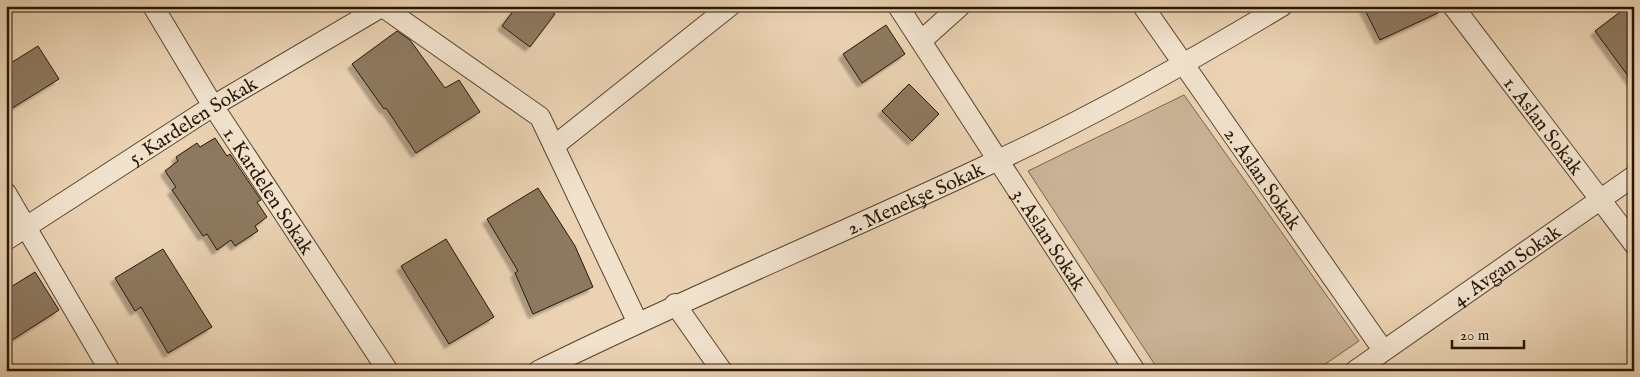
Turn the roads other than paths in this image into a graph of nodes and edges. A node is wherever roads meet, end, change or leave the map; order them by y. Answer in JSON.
{"nodes":[{"id":1,"x":153,"y":6,"type":"edge"},
{"id":2,"x":383,"y":6,"type":"edge"},
{"id":3,"x":730,"y":6,"type":"edge"},
{"id":4,"x":898,"y":6,"type":"edge"},
{"id":5,"x":960,"y":6,"type":"edge"},
{"id":6,"x":1143,"y":6,"type":"edge"},
{"id":7,"x":1282,"y":6,"type":"edge"},
{"id":8,"x":1453,"y":6,"type":"edge"},
{"id":9,"x":921,"y":42,"type":"junction"},
{"id":10,"x":1184,"y":65,"type":"junction"},
{"id":11,"x":213,"y":106,"type":"junction"},
{"id":12,"x":554,"y":146,"type":"junction"},
{"id":13,"x":997,"y":161,"type":"junction"},
{"id":14,"x":1634,"y":176,"type":"edge"},
{"id":15,"x":6,"y":193,"type":"edge"},
{"id":16,"x":1598,"y":199,"type":"junction"},
{"id":17,"x":26,"y":226,"type":"junction"},
{"id":18,"x":6,"y":240,"type":"edge"},
{"id":19,"x":1634,"y":244,"type":"edge"},
{"id":20,"x":675,"y":304,"type":"junction"},
{"id":21,"x":637,"y":321,"type":"junction"},
{"id":22,"x":1383,"y":350,"type":"junction"},
{"id":23,"x":110,"y":371,"type":"edge"},
{"id":24,"x":388,"y":371,"type":"edge"},
{"id":25,"x":538,"y":371,"type":"edge"},
{"id":26,"x":722,"y":371,"type":"edge"},
{"id":27,"x":1135,"y":371,"type":"edge"},
{"id":28,"x":1355,"y":371,"type":"edge"}],
"edges":[{"from":1,"to":11,"type":"street","name":"1. Kardelen Sokak"},
{"from":2,"to":11,"type":"street","name":"5. Kardelen Sokak"},
{"from":2,"to":12,"type":"street"},
{"from":3,"to":12,"type":"street"},
{"from":4,"to":9,"type":"street","name":"3. Aslan Sokak"},
{"from":5,"to":9,"type":"street"},
{"from":6,"to":10,"type":"street","name":"2. Aslan Sokak"},
{"from":7,"to":10,"type":"street","name":"2. Menekşe Sokak"},
{"from":8,"to":16,"type":"street","name":"1. Aslan Sokak"},
{"from":9,"to":13,"type":"street","name":"3. Aslan Sokak"},
{"from":10,"to":13,"type":"street","name":"2. Menekşe Sokak"},
{"from":10,"to":22,"type":"street","name":"2. Aslan Sokak"},
{"from":11,"to":17,"type":"street","name":"5. Kardelen Sokak"},
{"from":11,"to":24,"type":"street","name":"1. Kardelen Sokak"},
{"from":12,"to":21,"type":"street"},
{"from":13,"to":20,"type":"street","name":"2. Menekşe Sokak"},
{"from":13,"to":27,"type":"street","name":"3. Aslan Sokak"},
{"from":14,"to":16,"type":"street","name":"4. Avgan Sokak"},
{"from":15,"to":17,"type":"street"},
{"from":16,"to":19,"type":"street","name":"1. Aslan Sokak"},
{"from":16,"to":22,"type":"street","name":"4. Avgan Sokak"},
{"from":17,"to":18,"type":"street","name":"5. Kardelen Sokak"},
{"from":17,"to":23,"type":"street"},
{"from":20,"to":21,"type":"street","name":"2. Menekşe Sokak"},
{"from":20,"to":26,"type":"street"},
{"from":21,"to":25,"type":"street","name":"2. Menekşe Sokak"},
{"from":22,"to":28,"type":"street","name":"4. Avgan Sokak"}]}
